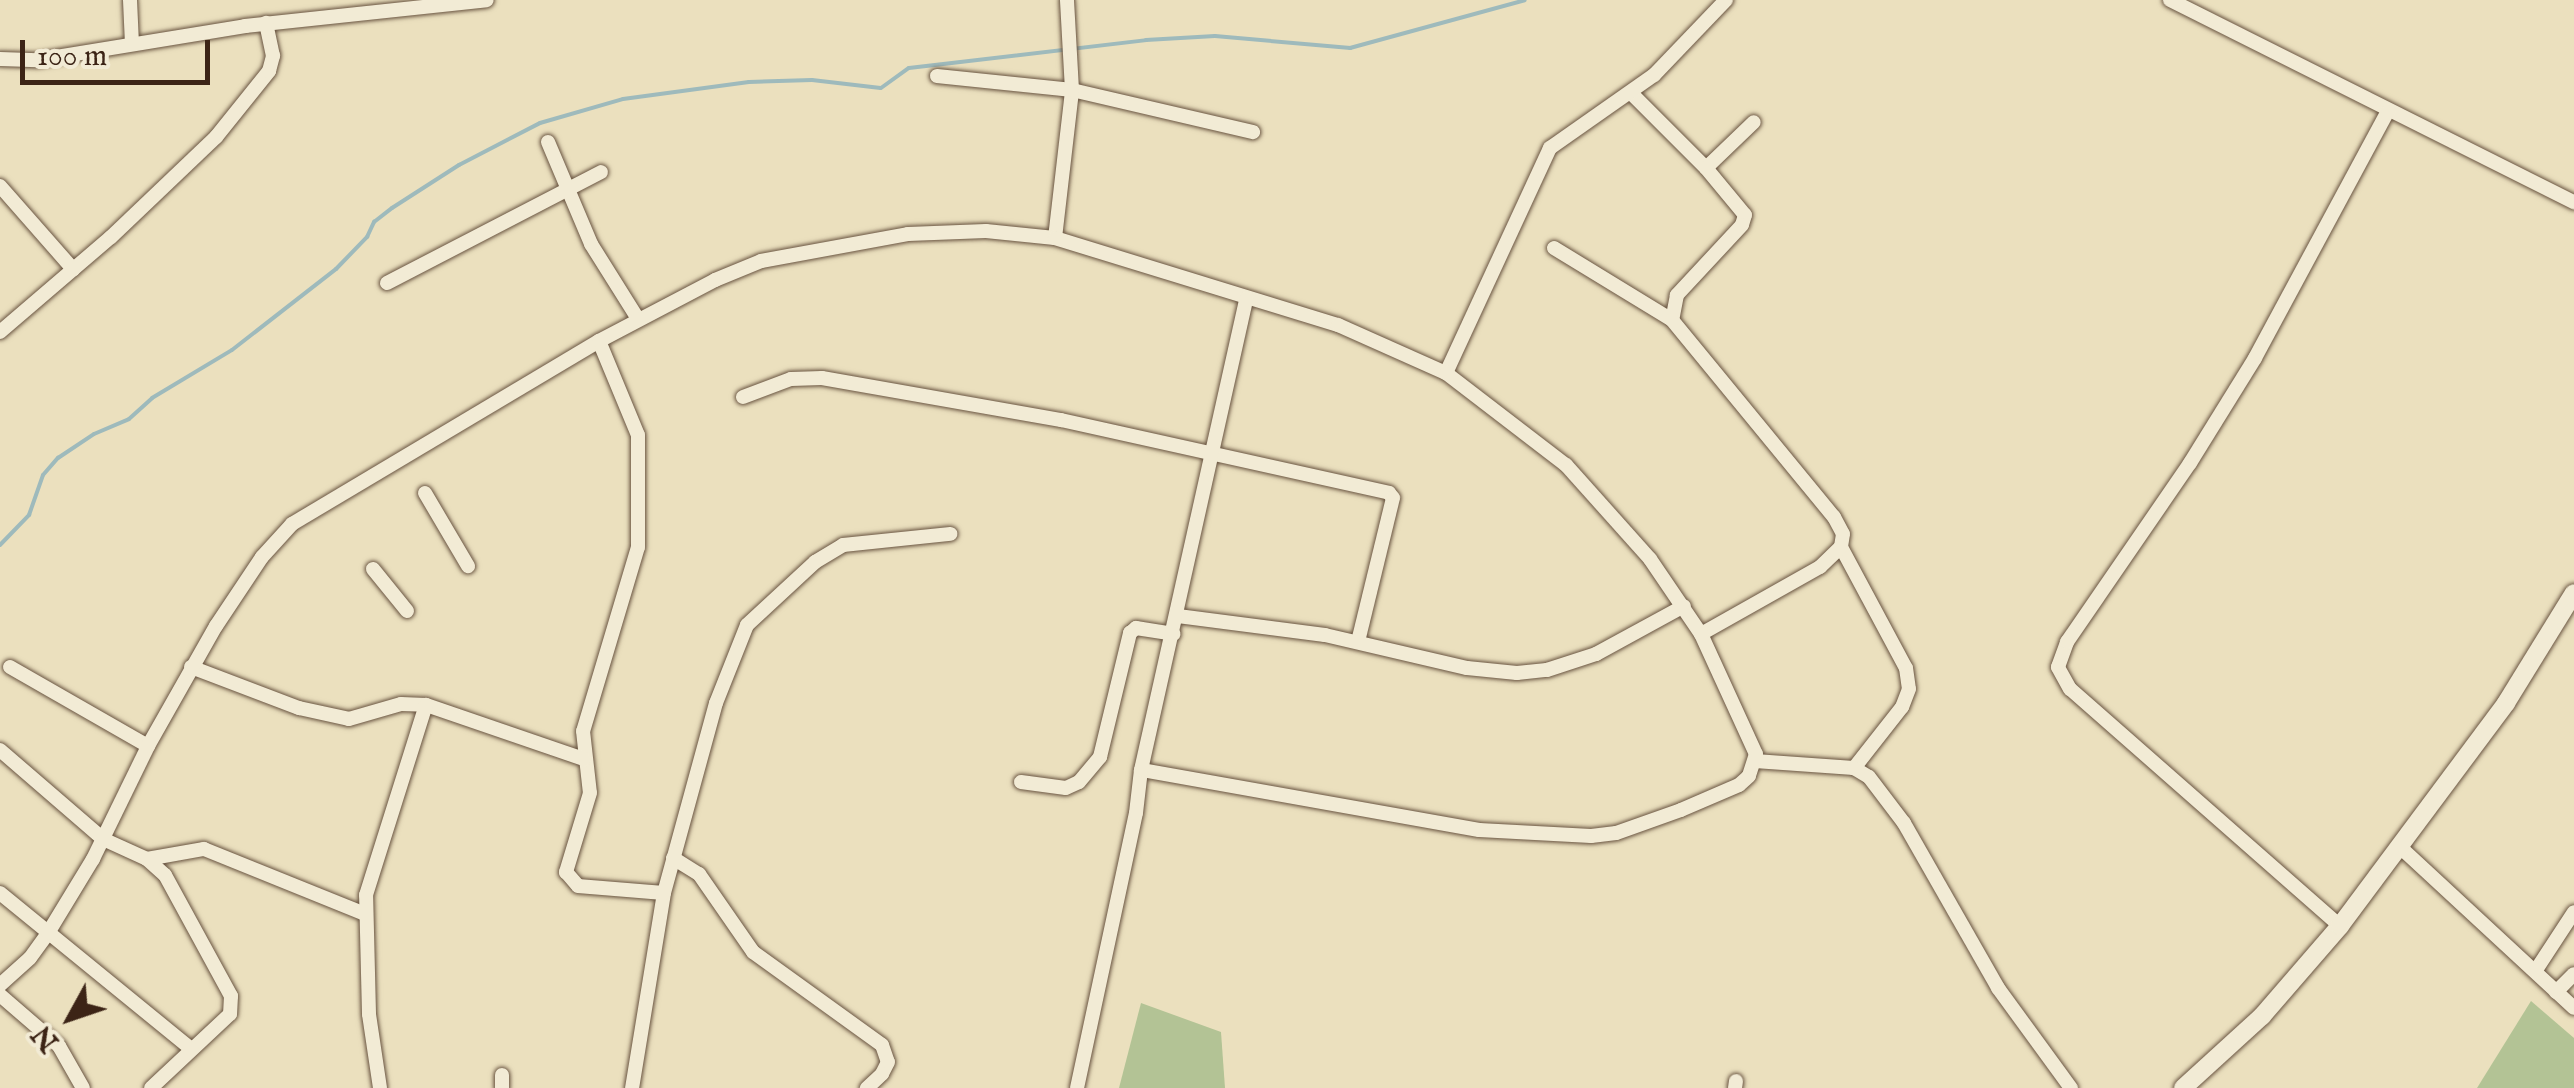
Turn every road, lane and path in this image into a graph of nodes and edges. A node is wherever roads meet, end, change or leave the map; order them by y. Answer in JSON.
{"nodes":[{"id":1,"x":130,"y":0,"type":"edge"},
{"id":2,"x":487,"y":0,"type":"edge"},
{"id":3,"x":1066,"y":0,"type":"edge"},
{"id":4,"x":1726,"y":0,"type":"edge"},
{"id":5,"x":2170,"y":0,"type":"edge"},
{"id":6,"x":266,"y":24,"type":"junction"},
{"id":7,"x":132,"y":44,"type":"junction"},
{"id":8,"x":0,"y":59,"type":"edge"},
{"id":9,"x":937,"y":76,"type":"dead end"},
{"id":10,"x":1072,"y":90,"type":"junction"},
{"id":11,"x":1630,"y":93,"type":"junction"},
{"id":12,"x":2388,"y":111,"type":"junction"},
{"id":13,"x":1754,"y":122,"type":"dead end"},
{"id":14,"x":1253,"y":132,"type":"dead end"},
{"id":15,"x":548,"y":142,"type":"dead end"},
{"id":16,"x":1706,"y":168,"type":"junction"},
{"id":17,"x":602,"y":172,"type":"dead end"},
{"id":18,"x":0,"y":186,"type":"edge"},
{"id":19,"x":565,"y":188,"type":"junction"},
{"id":20,"x":2574,"y":202,"type":"edge"},
{"id":21,"x":1055,"y":238,"type":"junction"},
{"id":22,"x":1554,"y":248,"type":"dead end"},
{"id":23,"x":73,"y":269,"type":"junction"},
{"id":24,"x":387,"y":283,"type":"dead end"},
{"id":25,"x":1246,"y":299,"type":"junction"},
{"id":26,"x":638,"y":319,"type":"junction"},
{"id":27,"x":1672,"y":320,"type":"junction"},
{"id":28,"x":0,"y":332,"type":"edge"},
{"id":29,"x":599,"y":340,"type":"junction"},
{"id":30,"x":1446,"y":373,"type":"junction"},
{"id":31,"x":743,"y":397,"type":"dead end"},
{"id":32,"x":1213,"y":455,"type":"junction"},
{"id":33,"x":425,"y":492,"type":"dead end"},
{"id":34,"x":950,"y":534,"type":"dead end"},
{"id":35,"x":1841,"y":546,"type":"junction"},
{"id":36,"x":468,"y":566,"type":"dead end"},
{"id":37,"x":373,"y":569,"type":"dead end"},
{"id":38,"x":2574,"y":593,"type":"edge"},
{"id":39,"x":1684,"y":606,"type":"junction"},
{"id":40,"x":407,"y":611,"type":"dead end"},
{"id":41,"x":1178,"y":616,"type":"junction"},
{"id":42,"x":1174,"y":634,"type":"junction"},
{"id":43,"x":1701,"y":634,"type":"junction"},
{"id":44,"x":1358,"y":642,"type":"junction"},
{"id":45,"x":10,"y":666,"type":"dead end"},
{"id":46,"x":191,"y":667,"type":"junction"},
{"id":47,"x":426,"y":706,"type":"junction"},
{"id":48,"x":148,"y":746,"type":"junction"},
{"id":49,"x":0,"y":750,"type":"edge"},
{"id":50,"x":584,"y":758,"type":"junction"},
{"id":51,"x":1755,"y":761,"type":"junction"},
{"id":52,"x":1854,"y":768,"type":"junction"},
{"id":53,"x":1141,"y":770,"type":"junction"},
{"id":54,"x":1021,"y":782,"type":"dead end"},
{"id":55,"x":103,"y":839,"type":"junction"},
{"id":56,"x":2399,"y":846,"type":"junction"},
{"id":57,"x":673,"y":858,"type":"junction"},
{"id":58,"x":147,"y":859,"type":"junction"},
{"id":59,"x":0,"y":893,"type":"edge"},
{"id":60,"x":664,"y":893,"type":"junction"},
{"id":61,"x":2574,"y":912,"type":"edge"},
{"id":62,"x":365,"y":914,"type":"junction"},
{"id":63,"x":2340,"y":926,"type":"junction"},
{"id":64,"x":48,"y":933,"type":"junction"},
{"id":65,"x":2536,"y":970,"type":"junction"},
{"id":66,"x":2574,"y":974,"type":"edge"},
{"id":67,"x":0,"y":985,"type":"edge"},
{"id":68,"x":2556,"y":992,"type":"junction"},
{"id":69,"x":0,"y":994,"type":"edge"},
{"id":70,"x":2574,"y":1008,"type":"edge"},
{"id":71,"x":192,"y":1049,"type":"junction"},
{"id":72,"x":83,"y":1088,"type":"edge"},
{"id":73,"x":151,"y":1088,"type":"edge"},
{"id":74,"x":380,"y":1088,"type":"edge"},
{"id":75,"x":632,"y":1088,"type":"edge"},
{"id":76,"x":867,"y":1088,"type":"edge"},
{"id":77,"x":1077,"y":1088,"type":"edge"},
{"id":78,"x":2072,"y":1088,"type":"edge"},
{"id":79,"x":2184,"y":1088,"type":"edge"}],
"edges":[{"from":1,"to":7,"type":"street"},
{"from":2,"to":6,"type":"street"},
{"from":3,"to":10,"type":"street"},
{"from":4,"to":11,"type":"street"},
{"from":5,"to":12,"type":"street"},
{"from":6,"to":7,"type":"street"},
{"from":6,"to":23,"type":"street"},
{"from":7,"to":8,"type":"street"},
{"from":9,"to":10,"type":"street"},
{"from":10,"to":14,"type":"street"},
{"from":10,"to":21,"type":"street"},
{"from":11,"to":16,"type":"street"},
{"from":11,"to":30,"type":"street"},
{"from":12,"to":20,"type":"street"},
{"from":12,"to":63,"type":"street"},
{"from":13,"to":16,"type":"street"},
{"from":15,"to":19,"type":"street"},
{"from":16,"to":27,"type":"street"},
{"from":17,"to":19,"type":"street"},
{"from":18,"to":23,"type":"street"},
{"from":19,"to":24,"type":"street"},
{"from":19,"to":26,"type":"street"},
{"from":21,"to":25,"type":"street"},
{"from":21,"to":26,"type":"street"},
{"from":22,"to":27,"type":"street"},
{"from":23,"to":28,"type":"street"},
{"from":25,"to":30,"type":"street"},
{"from":25,"to":32,"type":"street"},
{"from":26,"to":29,"type":"street"},
{"from":27,"to":35,"type":"street"},
{"from":29,"to":46,"type":"street"},
{"from":29,"to":50,"type":"street"},
{"from":30,"to":39,"type":"street"},
{"from":31,"to":32,"type":"street"},
{"from":32,"to":41,"type":"street"},
{"from":32,"to":44,"type":"street"},
{"from":33,"to":36,"type":"street"},
{"from":34,"to":57,"type":"street"},
{"from":35,"to":43,"type":"street"},
{"from":35,"to":52,"type":"street"},
{"from":37,"to":40,"type":"street"},
{"from":38,"to":56,"type":"street"},
{"from":39,"to":43,"type":"street"},
{"from":39,"to":44,"type":"street"},
{"from":41,"to":42,"type":"street"},
{"from":41,"to":44,"type":"street"},
{"from":42,"to":53,"type":"street"},
{"from":42,"to":54,"type":"street"},
{"from":43,"to":51,"type":"street"},
{"from":45,"to":48,"type":"street"},
{"from":46,"to":47,"type":"street"},
{"from":46,"to":48,"type":"street"},
{"from":47,"to":50,"type":"street"},
{"from":47,"to":62,"type":"street"},
{"from":48,"to":55,"type":"street"},
{"from":49,"to":55,"type":"street"},
{"from":50,"to":60,"type":"street"},
{"from":51,"to":52,"type":"street"},
{"from":51,"to":53,"type":"street"},
{"from":52,"to":78,"type":"street"},
{"from":53,"to":77,"type":"street"},
{"from":55,"to":58,"type":"street"},
{"from":55,"to":64,"type":"street"},
{"from":56,"to":63,"type":"street"},
{"from":56,"to":65,"type":"street"},
{"from":57,"to":60,"type":"street"},
{"from":57,"to":76,"type":"street"},
{"from":58,"to":62,"type":"street"},
{"from":58,"to":71,"type":"street"},
{"from":59,"to":64,"type":"street"},
{"from":60,"to":75,"type":"street"},
{"from":61,"to":65,"type":"street"},
{"from":62,"to":74,"type":"street"},
{"from":63,"to":79,"type":"street"},
{"from":64,"to":67,"type":"street"},
{"from":64,"to":71,"type":"street"},
{"from":65,"to":68,"type":"street"},
{"from":66,"to":68,"type":"street"},
{"from":68,"to":70,"type":"street"},
{"from":69,"to":72,"type":"street"},
{"from":71,"to":73,"type":"street"}]}
